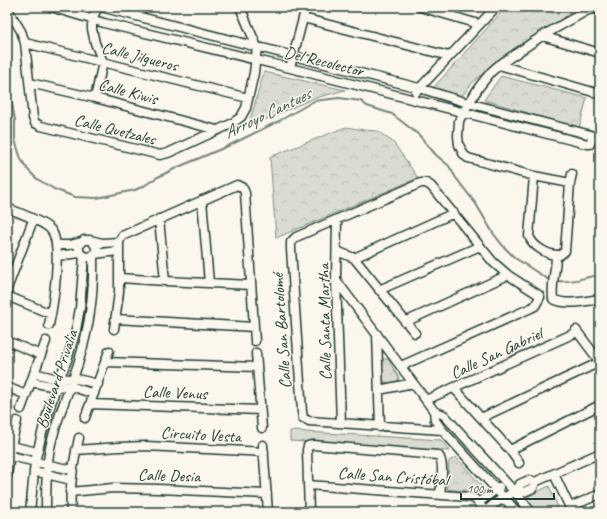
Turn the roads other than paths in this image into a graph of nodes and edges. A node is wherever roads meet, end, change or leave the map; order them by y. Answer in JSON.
{"nodes":[{"id":1,"x":51,"y":7,"type":"edge"},
{"id":2,"x":98,"y":7,"type":"edge"},
{"id":3,"x":240,"y":7,"type":"edge"},
{"id":4,"x":306,"y":7,"type":"edge"},
{"id":5,"x":420,"y":7,"type":"edge"},
{"id":6,"x":496,"y":7,"type":"edge"},
{"id":7,"x":7,"y":8,"type":"edge"},
{"id":8,"x":107,"y":8,"type":"edge"},
{"id":9,"x":600,"y":8,"type":"edge"},
{"id":10,"x":303,"y":18,"type":"junction"},
{"id":11,"x":92,"y":19,"type":"junction"},
{"id":12,"x":104,"y":23,"type":"junction"},
{"id":13,"x":479,"y":24,"type":"junction"},
{"id":14,"x":542,"y":36,"type":"junction"},
{"id":15,"x":25,"y":43,"type":"junction"},
{"id":16,"x":257,"y":47,"type":"junction"},
{"id":17,"x":600,"y":54,"type":"edge"},
{"id":18,"x":294,"y":56,"type":"junction"},
{"id":19,"x":450,"y":56,"type":"junction"},
{"id":20,"x":256,"y":60,"type":"junction"},
{"id":21,"x":103,"y":62,"type":"junction"},
{"id":22,"x":499,"y":65,"type":"junction"},
{"id":23,"x":290,"y":68,"type":"junction"},
{"id":24,"x":30,"y":83,"type":"junction"},
{"id":25,"x":419,"y":88,"type":"junction"},
{"id":26,"x":600,"y":94,"type":"edge"},
{"id":27,"x":95,"y":98,"type":"junction"},
{"id":28,"x":248,"y":98,"type":"junction"},
{"id":29,"x":411,"y":98,"type":"junction"},
{"id":30,"x":468,"y":103,"type":"junction"},
{"id":31,"x":463,"y":113,"type":"junction"},
{"id":32,"x":217,"y":130,"type":"junction"},
{"id":33,"x":572,"y":174,"type":"dead end"},
{"id":34,"x":534,"y":176,"type":"junction"},
{"id":35,"x":570,"y":184,"type":"junction"},
{"id":36,"x":202,"y":200,"type":"junction"},
{"id":37,"x":7,"y":208,"type":"edge"},
{"id":38,"x":454,"y":212,"type":"junction"},
{"id":39,"x":159,"y":219,"type":"junction"},
{"id":40,"x":337,"y":219,"type":"junction"},
{"id":41,"x":33,"y":220,"type":"junction"},
{"id":42,"x":81,"y":242,"type":"junction"},
{"id":43,"x":93,"y":242,"type":"junction"},
{"id":44,"x":119,"y":242,"type":"junction"},
{"id":45,"x":56,"y":245,"type":"junction"},
{"id":46,"x":480,"y":246,"type":"junction"},
{"id":47,"x":118,"y":251,"type":"junction"},
{"id":48,"x":337,"y":251,"type":"junction"},
{"id":49,"x":94,"y":254,"type":"junction"},
{"id":50,"x":82,"y":255,"type":"junction"},
{"id":51,"x":56,"y":256,"type":"junction"},
{"id":52,"x":556,"y":256,"type":"junction"},
{"id":53,"x":354,"y":258,"type":"junction"},
{"id":54,"x":508,"y":275,"type":"junction"},
{"id":55,"x":120,"y":278,"type":"junction"},
{"id":56,"x":336,"y":280,"type":"junction"},
{"id":57,"x":165,"y":281,"type":"junction"},
{"id":58,"x":209,"y":283,"type":"junction"},
{"id":59,"x":251,"y":285,"type":"junction"},
{"id":60,"x":7,"y":289,"type":"edge"},
{"id":61,"x":380,"y":290,"type":"junction"},
{"id":62,"x":7,"y":296,"type":"edge"},
{"id":63,"x":600,"y":299,"type":"edge"},
{"id":64,"x":51,"y":314,"type":"junction"},
{"id":65,"x":116,"y":319,"type":"junction"},
{"id":66,"x":405,"y":322,"type":"junction"},
{"id":67,"x":49,"y":325,"type":"dead end"},
{"id":68,"x":254,"y":327,"type":"junction"},
{"id":69,"x":114,"y":329,"type":"dead end"},
{"id":70,"x":377,"y":333,"type":"junction"},
{"id":71,"x":415,"y":333,"type":"dead end"},
{"id":72,"x":7,"y":341,"type":"edge"},
{"id":73,"x":46,"y":341,"type":"dead end"},
{"id":74,"x":255,"y":341,"type":"dead end"},
{"id":75,"x":109,"y":351,"type":"dead end"},
{"id":76,"x":256,"y":353,"type":"dead end"},
{"id":77,"x":41,"y":355,"type":"junction"},
{"id":78,"x":106,"y":362,"type":"junction"},
{"id":79,"x":600,"y":362,"type":"edge"},
{"id":80,"x":401,"y":366,"type":"junction"},
{"id":81,"x":257,"y":367,"type":"junction"},
{"id":82,"x":34,"y":372,"type":"junction"},
{"id":83,"x":73,"y":378,"type":"junction"},
{"id":84,"x":31,"y":382,"type":"junction"},
{"id":85,"x":58,"y":383,"type":"junction"},
{"id":86,"x":413,"y":383,"type":"junction"},
{"id":87,"x":98,"y":384,"type":"junction"},
{"id":88,"x":7,"y":387,"type":"edge"},
{"id":89,"x":70,"y":387,"type":"junction"},
{"id":90,"x":454,"y":388,"type":"junction"},
{"id":91,"x":379,"y":390,"type":"junction"},
{"id":92,"x":94,"y":394,"type":"junction"},
{"id":93,"x":26,"y":395,"type":"junction"},
{"id":94,"x":426,"y":400,"type":"junction"},
{"id":95,"x":90,"y":404,"type":"junction"},
{"id":96,"x":600,"y":405,"type":"edge"},
{"id":97,"x":21,"y":409,"type":"dead end"},
{"id":98,"x":260,"y":410,"type":"junction"},
{"id":99,"x":434,"y":411,"type":"junction"},
{"id":100,"x":85,"y":418,"type":"dead end"},
{"id":101,"x":481,"y":418,"type":"junction"},
{"id":102,"x":17,"y":421,"type":"dead end"},
{"id":103,"x":341,"y":423,"type":"junction"},
{"id":104,"x":380,"y":427,"type":"junction"},
{"id":105,"x":262,"y":428,"type":"dead end"},
{"id":106,"x":442,"y":430,"type":"junction"},
{"id":107,"x":10,"y":433,"type":"edge"},
{"id":108,"x":80,"y":438,"type":"dead end"},
{"id":109,"x":12,"y":446,"type":"junction"},
{"id":110,"x":76,"y":450,"type":"junction"},
{"id":111,"x":510,"y":450,"type":"junction"},
{"id":112,"x":37,"y":452,"type":"junction"},
{"id":113,"x":600,"y":453,"type":"edge"},
{"id":114,"x":10,"y":456,"type":"junction"},
{"id":115,"x":35,"y":462,"type":"junction"},
{"id":116,"x":519,"y":463,"type":"dead end"},
{"id":117,"x":47,"y":465,"type":"junction"},
{"id":118,"x":72,"y":470,"type":"junction"},
{"id":119,"x":34,"y":471,"type":"junction"},
{"id":120,"x":46,"y":474,"type":"junction"},
{"id":121,"x":554,"y":474,"type":"junction"},
{"id":122,"x":7,"y":476,"type":"edge"},
{"id":123,"x":71,"y":480,"type":"junction"},
{"id":124,"x":505,"y":483,"type":"junction"},
{"id":125,"x":308,"y":485,"type":"junction"},
{"id":126,"x":496,"y":490,"type":"junction"},
{"id":127,"x":516,"y":490,"type":"junction"},
{"id":128,"x":70,"y":492,"type":"junction"},
{"id":129,"x":267,"y":494,"type":"junction"},
{"id":130,"x":440,"y":494,"type":"junction"},
{"id":131,"x":600,"y":494,"type":"edge"},
{"id":132,"x":504,"y":497,"type":"junction"},
{"id":133,"x":477,"y":501,"type":"junction"},
{"id":134,"x":570,"y":510,"type":"edge"},
{"id":135,"x":30,"y":512,"type":"edge"},
{"id":136,"x":46,"y":512,"type":"edge"},
{"id":137,"x":70,"y":512,"type":"edge"},
{"id":138,"x":268,"y":512,"type":"edge"},
{"id":139,"x":309,"y":512,"type":"edge"},
{"id":140,"x":485,"y":512,"type":"edge"},
{"id":141,"x":516,"y":512,"type":"edge"},
{"id":142,"x":531,"y":512,"type":"edge"}],
"edges":[{"from":1,"to":11,"type":"street","name":"Del Recolector"},
{"from":2,"to":11,"type":"street"},
{"from":3,"to":16,"type":"street"},
{"from":4,"to":10,"type":"street"},
{"from":5,"to":13,"type":"street"},
{"from":6,"to":13,"type":"street"},
{"from":7,"to":15,"type":"street","name":"Calle Quetzales"},
{"from":8,"to":12,"type":"street"},
{"from":8,"to":16,"type":"street","name":"Del Recolector"},
{"from":9,"to":14,"type":"street"},
{"from":10,"to":18,"type":"street"},
{"from":10,"to":19,"type":"street"},
{"from":11,"to":12,"type":"street","name":"Del Recolector"},
{"from":11,"to":21,"type":"street"},
{"from":12,"to":20,"type":"street","name":"Del Recolector"},
{"from":13,"to":19,"type":"street"},
{"from":14,"to":17,"type":"street"},
{"from":14,"to":22,"type":"street"},
{"from":15,"to":21,"type":"street","name":"Calle Jilgueros"},
{"from":15,"to":24,"type":"street","name":"Calle Quetzales"},
{"from":16,"to":18,"type":"street","name":"Del Recolector"},
{"from":16,"to":20,"type":"street","name":"Calle Quetzales"},
{"from":18,"to":23,"type":"street"},
{"from":18,"to":25,"type":"street","name":"Del Recolector"},
{"from":19,"to":25,"type":"street"},
{"from":20,"to":23,"type":"street","name":"Del Recolector"},
{"from":20,"to":28,"type":"street","name":"Calle Quetzales"},
{"from":21,"to":27,"type":"street"},
{"from":21,"to":28,"type":"street","name":"Calle Jilgueros"},
{"from":22,"to":26,"type":"street"},
{"from":22,"to":30,"type":"street"},
{"from":23,"to":29,"type":"street","name":"Del Recolector"},
{"from":24,"to":27,"type":"street","name":"Calle Kiwis"},
{"from":24,"to":32,"type":"street","name":"Calle Quetzales"},
{"from":25,"to":29,"type":"street"},
{"from":25,"to":30,"type":"street","name":"Del Recolector"},
{"from":27,"to":32,"type":"street","name":"Calle Kiwis"},
{"from":28,"to":32,"type":"street","name":"Calle Quetzales"},
{"from":29,"to":31,"type":"street","name":"Del Recolector"},
{"from":30,"to":31,"type":"street"},
{"from":30,"to":31,"type":"street","name":"Del Recolector"},
{"from":31,"to":34,"type":"street"},
{"from":33,"to":35,"type":"street"},
{"from":34,"to":35,"type":"street"},
{"from":34,"to":52,"type":"street"},
{"from":35,"to":52,"type":"street"},
{"from":36,"to":39,"type":"street"},
{"from":36,"to":58,"type":"street"},
{"from":36,"to":59,"type":"street"},
{"from":37,"to":41,"type":"street"},
{"from":38,"to":40,"type":"street"},
{"from":38,"to":46,"type":"street"},
{"from":38,"to":53,"type":"street"},
{"from":39,"to":44,"type":"street"},
{"from":39,"to":57,"type":"street"},
{"from":40,"to":48,"type":"street","name":"Calle Santa Martha"},
{"from":40,"to":103,"type":"street","name":"Calle San Bartolomé"},
{"from":41,"to":45,"type":"street"},
{"from":41,"to":60,"type":"street"},
{"from":42,"to":43,"type":"street"},
{"from":42,"to":45,"type":"street"},
{"from":42,"to":50,"type":"street"},
{"from":43,"to":44,"type":"street"},
{"from":43,"to":49,"type":"street"},
{"from":44,"to":47,"type":"street"},
{"from":45,"to":51,"type":"street"},
{"from":46,"to":54,"type":"street"},
{"from":46,"to":61,"type":"street"},
{"from":47,"to":49,"type":"street"},
{"from":47,"to":55,"type":"street"},
{"from":48,"to":53,"type":"street"},
{"from":48,"to":56,"type":"street","name":"Calle Santa Martha"},
{"from":49,"to":50,"type":"street"},
{"from":49,"to":83,"type":"street","name":"Boulevard Privalia"},
{"from":50,"to":51,"type":"street"},
{"from":50,"to":85,"type":"street","name":"Boulevard Privalia"},
{"from":51,"to":64,"type":"street"},
{"from":52,"to":63,"type":"street"},
{"from":53,"to":61,"type":"street"},
{"from":54,"to":66,"type":"street"},
{"from":54,"to":80,"type":"street"},
{"from":55,"to":57,"type":"street"},
{"from":55,"to":65,"type":"street"},
{"from":56,"to":70,"type":"street"},
{"from":56,"to":103,"type":"street","name":"Calle Santa Martha"},
{"from":57,"to":58,"type":"street"},
{"from":58,"to":59,"type":"street"},
{"from":59,"to":68,"type":"street"},
{"from":61,"to":66,"type":"street"},
{"from":62,"to":64,"type":"street"},
{"from":64,"to":67,"type":"street"},
{"from":65,"to":68,"type":"street"},
{"from":65,"to":69,"type":"street"},
{"from":66,"to":71,"type":"street"},
{"from":68,"to":74,"type":"street"},
{"from":70,"to":80,"type":"street"},
{"from":70,"to":91,"type":"street"},
{"from":72,"to":77,"type":"street"},
{"from":73,"to":77,"type":"street"},
{"from":75,"to":78,"type":"street"},
{"from":76,"to":81,"type":"street"},
{"from":77,"to":82,"type":"street"},
{"from":78,"to":81,"type":"street"},
{"from":78,"to":87,"type":"street"},
{"from":79,"to":90,"type":"street","name":"Calle San Gabriel"},
{"from":79,"to":101,"type":"street"},
{"from":80,"to":86,"type":"street"},
{"from":81,"to":98,"type":"street"},
{"from":82,"to":84,"type":"street"},
{"from":82,"to":85,"type":"street"},
{"from":83,"to":85,"type":"street"},
{"from":83,"to":87,"type":"street"},
{"from":83,"to":89,"type":"street","name":"Boulevard Privalia"},
{"from":84,"to":85,"type":"street"},
{"from":84,"to":93,"type":"street"},
{"from":85,"to":89,"type":"street"},
{"from":85,"to":112,"type":"street","name":"Boulevard Privalia"},
{"from":86,"to":91,"type":"street"},
{"from":86,"to":94,"type":"street"},
{"from":87,"to":92,"type":"street"},
{"from":88,"to":93,"type":"street"},
{"from":89,"to":92,"type":"street"},
{"from":89,"to":117,"type":"street","name":"Boulevard Privalia"},
{"from":90,"to":94,"type":"street","name":"Calle San Gabriel"},
{"from":90,"to":101,"type":"street"},
{"from":91,"to":104,"type":"street"},
{"from":92,"to":95,"type":"street"},
{"from":93,"to":97,"type":"street"},
{"from":94,"to":99,"type":"street"},
{"from":95,"to":98,"type":"street","name":"Calle Venus"},
{"from":95,"to":100,"type":"street"},
{"from":96,"to":111,"type":"street"},
{"from":98,"to":105,"type":"street"},
{"from":99,"to":106,"type":"street"},
{"from":99,"to":124,"type":"street"},
{"from":101,"to":111,"type":"street"},
{"from":102,"to":107,"type":"street"},
{"from":103,"to":104,"type":"street"},
{"from":104,"to":106,"type":"street"},
{"from":106,"to":126,"type":"street"},
{"from":107,"to":109,"type":"street"},
{"from":108,"to":110,"type":"street"},
{"from":109,"to":112,"type":"street"},
{"from":109,"to":114,"type":"street"},
{"from":110,"to":118,"type":"street"},
{"from":110,"to":129,"type":"street","name":"Circuito Vesta"},
{"from":111,"to":116,"type":"street"},
{"from":112,"to":115,"type":"street","name":"Boulevard Privalia"},
{"from":113,"to":121,"type":"street"},
{"from":114,"to":115,"type":"street"},
{"from":114,"to":122,"type":"street"},
{"from":115,"to":117,"type":"street"},
{"from":115,"to":119,"type":"street","name":"Boulevard Privalia"},
{"from":117,"to":118,"type":"street"},
{"from":117,"to":120,"type":"street","name":"Boulevard Privalia"},
{"from":118,"to":123,"type":"street"},
{"from":119,"to":120,"type":"street"},
{"from":119,"to":135,"type":"street","name":"Boulevard Privalia"},
{"from":120,"to":123,"type":"street"},
{"from":120,"to":136,"type":"street","name":"Boulevard Privalia"},
{"from":121,"to":127,"type":"street"},
{"from":121,"to":134,"type":"street"},
{"from":123,"to":128,"type":"street"},
{"from":124,"to":126,"type":"street"},
{"from":124,"to":127,"type":"street"},
{"from":125,"to":130,"type":"street","name":"Calle San Cristóbal"},
{"from":125,"to":130,"type":"street"},
{"from":125,"to":139,"type":"street"},
{"from":126,"to":132,"type":"street"},
{"from":126,"to":133,"type":"street"},
{"from":127,"to":132,"type":"street"},
{"from":127,"to":142,"type":"street"},
{"from":128,"to":129,"type":"street","name":"Calle Desia"},
{"from":128,"to":137,"type":"street"},
{"from":129,"to":138,"type":"street","name":"Circuito Vesta"},
{"from":130,"to":133,"type":"street","name":"Calle San Cristóbal"},
{"from":131,"to":134,"type":"street"},
{"from":132,"to":140,"type":"street"},
{"from":132,"to":141,"type":"street"},
{"from":133,"to":140,"type":"street"}]}
